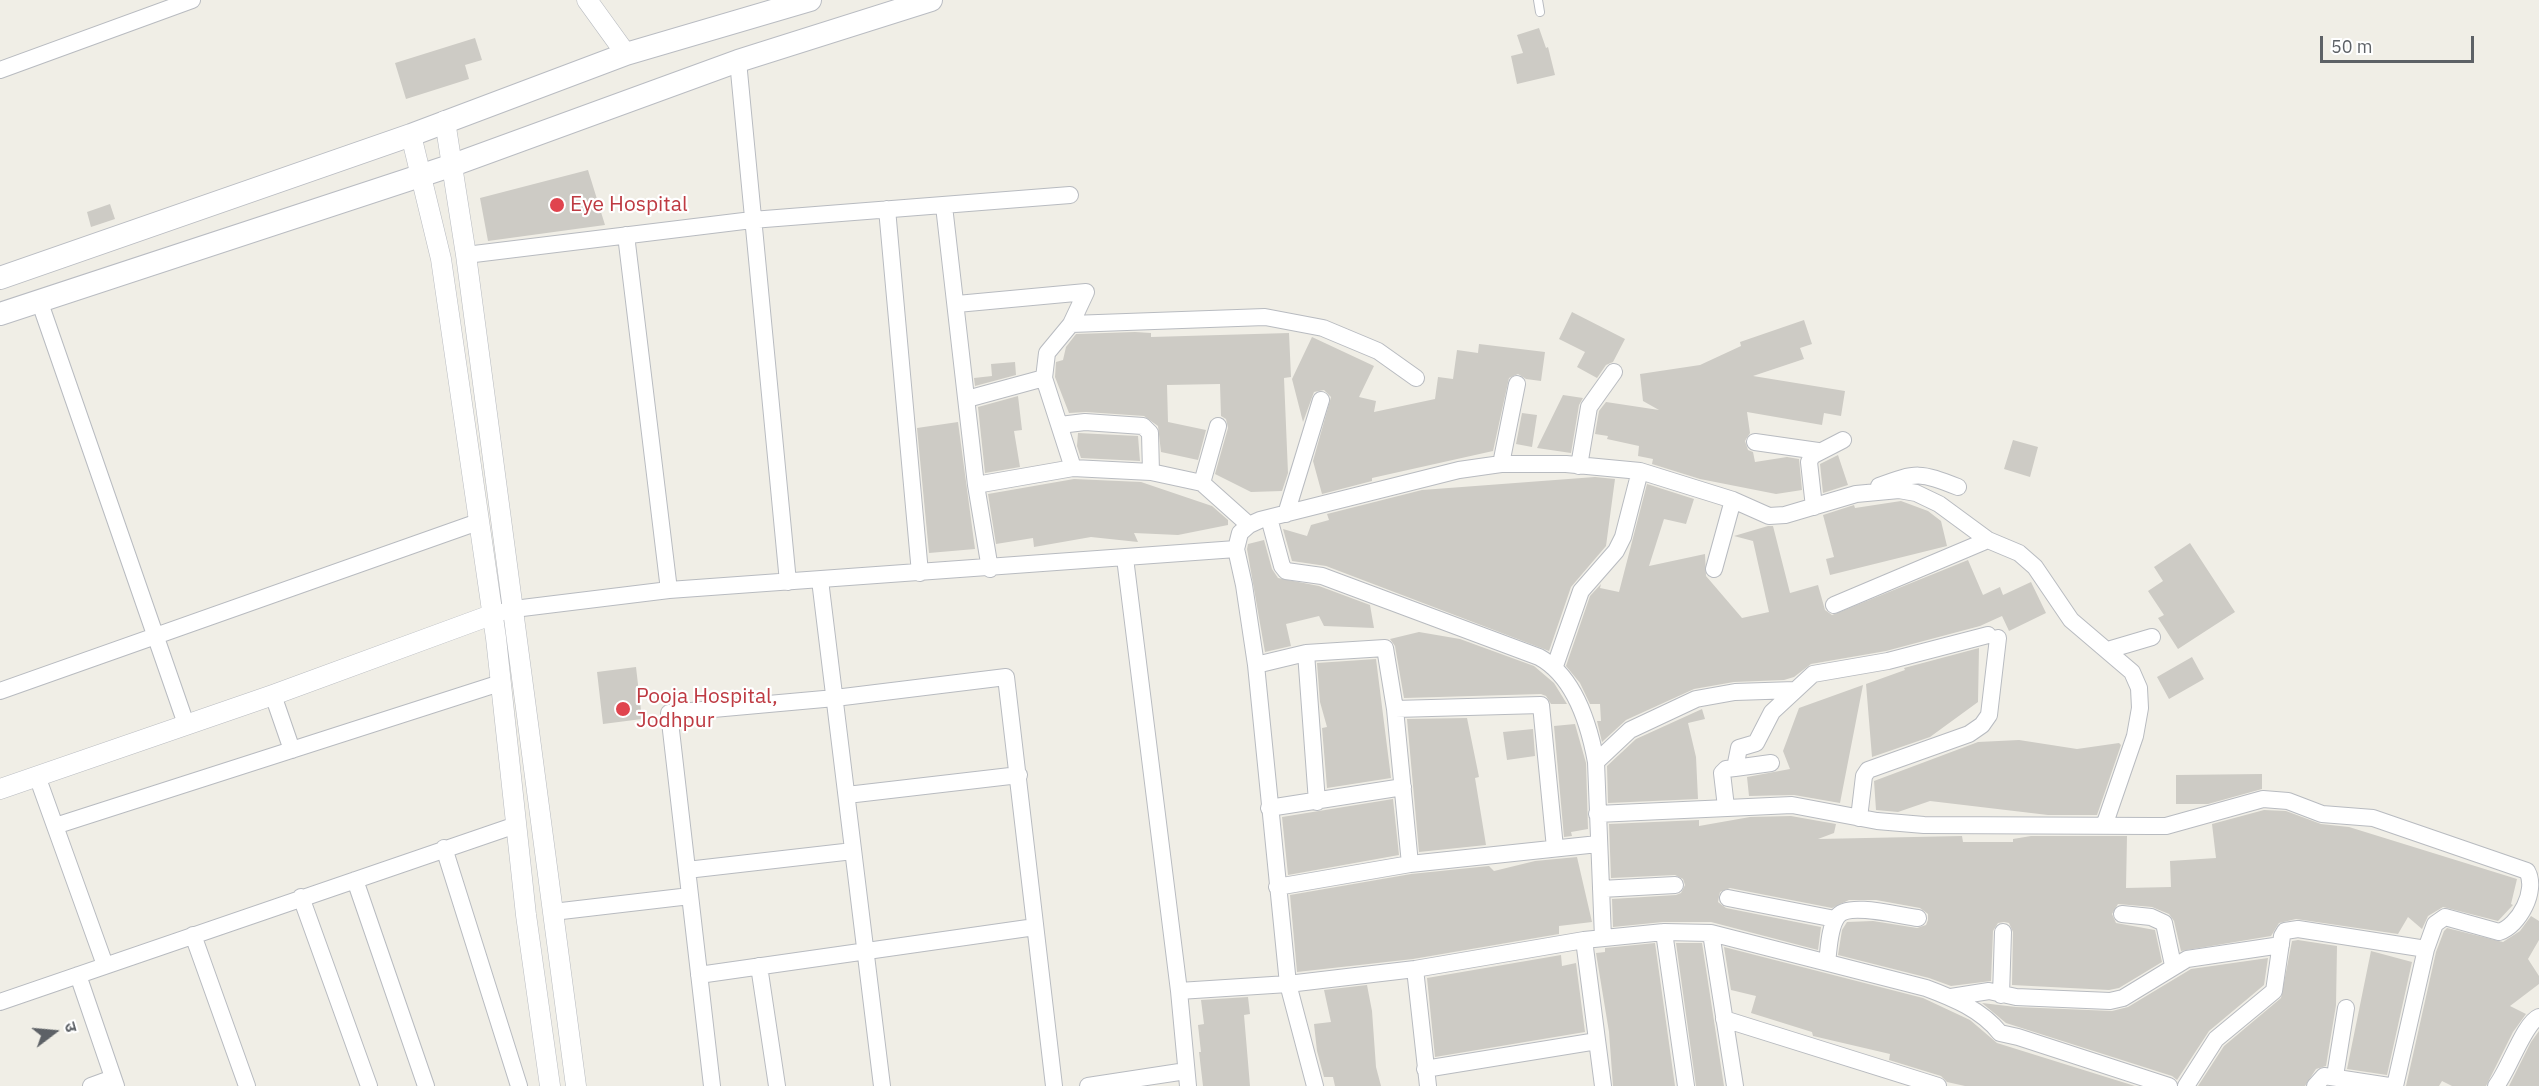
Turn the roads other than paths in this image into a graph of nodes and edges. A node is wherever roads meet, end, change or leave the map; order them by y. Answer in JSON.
{"nodes":[{"id":1,"x":192,"y":0,"type":"edge"},
{"id":2,"x":810,"y":0,"type":"edge"},
{"id":3,"x":931,"y":0,"type":"edge"},
{"id":4,"x":1538,"y":0,"type":"edge"},
{"id":5,"x":588,"y":1,"type":"edge"},
{"id":6,"x":1539,"y":12,"type":"dead end"},
{"id":7,"x":626,"y":54,"type":"junction"},
{"id":8,"x":738,"y":61,"type":"junction"},
{"id":9,"x":0,"y":70,"type":"edge"},
{"id":10,"x":445,"y":121,"type":"junction"},
{"id":11,"x":411,"y":135,"type":"junction"},
{"id":12,"x":453,"y":165,"type":"junction"},
{"id":13,"x":422,"y":174,"type":"junction"},
{"id":14,"x":1070,"y":195,"type":"dead end"},
{"id":15,"x":944,"y":206,"type":"junction"},
{"id":16,"x":887,"y":209,"type":"junction"},
{"id":17,"x":752,"y":220,"type":"junction"},
{"id":18,"x":626,"y":235,"type":"junction"},
{"id":19,"x":466,"y":255,"type":"junction"},
{"id":20,"x":0,"y":278,"type":"edge"},
{"id":21,"x":39,"y":300,"type":"junction"},
{"id":22,"x":957,"y":304,"type":"junction"},
{"id":23,"x":0,"y":314,"type":"edge"},
{"id":24,"x":1071,"y":324,"type":"junction"},
{"id":25,"x":1614,"y":372,"type":"dead end"},
{"id":26,"x":1044,"y":378,"type":"junction"},
{"id":27,"x":1416,"y":378,"type":"dead end"},
{"id":28,"x":1517,"y":384,"type":"dead end"},
{"id":29,"x":967,"y":399,"type":"junction"},
{"id":30,"x":1322,"y":400,"type":"dead end"},
{"id":31,"x":1060,"y":425,"type":"junction"},
{"id":32,"x":1218,"y":426,"type":"dead end"},
{"id":33,"x":1843,"y":440,"type":"dead end"},
{"id":34,"x":1755,"y":442,"type":"dead end"},
{"id":35,"x":1818,"y":451,"type":"junction"},
{"id":36,"x":1501,"y":464,"type":"junction"},
{"id":37,"x":1579,"y":466,"type":"junction"},
{"id":38,"x":1073,"y":468,"type":"junction"},
{"id":39,"x":1640,"y":471,"type":"junction"},
{"id":40,"x":1151,"y":472,"type":"junction"},
{"id":41,"x":1202,"y":483,"type":"junction"},
{"id":42,"x":976,"y":485,"type":"junction"},
{"id":43,"x":1958,"y":487,"type":"dead end"},
{"id":44,"x":1856,"y":494,"type":"junction"},
{"id":45,"x":1734,"y":500,"type":"junction"},
{"id":46,"x":1814,"y":507,"type":"junction"},
{"id":47,"x":1286,"y":514,"type":"junction"},
{"id":48,"x":1269,"y":518,"type":"junction"},
{"id":49,"x":478,"y":522,"type":"junction"},
{"id":50,"x":1249,"y":525,"type":"junction"},
{"id":51,"x":1988,"y":540,"type":"junction"},
{"id":52,"x":1236,"y":549,"type":"junction"},
{"id":53,"x":1125,"y":558,"type":"junction"},
{"id":54,"x":990,"y":568,"type":"junction"},
{"id":55,"x":1714,"y":569,"type":"dead end"},
{"id":56,"x":920,"y":573,"type":"junction"},
{"id":57,"x":820,"y":580,"type":"junction"},
{"id":58,"x":788,"y":582,"type":"junction"},
{"id":59,"x":669,"y":590,"type":"junction"},
{"id":60,"x":1834,"y":605,"type":"dead end"},
{"id":61,"x":514,"y":609,"type":"junction"},
{"id":62,"x":491,"y":615,"type":"junction"},
{"id":63,"x":2152,"y":636,"type":"dead end"},
{"id":64,"x":155,"y":637,"type":"junction"},
{"id":65,"x":2108,"y":650,"type":"junction"},
{"id":66,"x":1306,"y":653,"type":"junction"},
{"id":67,"x":1256,"y":665,"type":"junction"},
{"id":68,"x":1554,"y":666,"type":"junction"},
{"id":69,"x":500,"y":683,"type":"junction"},
{"id":70,"x":1796,"y":690,"type":"junction"},
{"id":71,"x":0,"y":691,"type":"edge"},
{"id":72,"x":273,"y":695,"type":"junction"},
{"id":73,"x":835,"y":698,"type":"junction"},
{"id":74,"x":1395,"y":709,"type":"junction"},
{"id":75,"x":186,"y":724,"type":"junction"},
{"id":76,"x":292,"y":750,"type":"junction"},
{"id":77,"x":1596,"y":762,"type":"junction"},
{"id":78,"x":1771,"y":763,"type":"dead end"},
{"id":79,"x":1735,"y":768,"type":"junction"},
{"id":80,"x":1019,"y":775,"type":"junction"},
{"id":81,"x":37,"y":776,"type":"junction"},
{"id":82,"x":1402,"y":787,"type":"junction"},
{"id":83,"x":0,"y":789,"type":"edge"},
{"id":84,"x":847,"y":795,"type":"junction"},
{"id":85,"x":1317,"y":802,"type":"junction"},
{"id":86,"x":1726,"y":807,"type":"junction"},
{"id":87,"x":1269,"y":808,"type":"junction"},
{"id":88,"x":1597,"y":814,"type":"junction"},
{"id":89,"x":1859,"y":818,"type":"junction"},
{"id":90,"x":516,"y":825,"type":"junction"},
{"id":91,"x":55,"y":826,"type":"junction"},
{"id":92,"x":2104,"y":826,"type":"junction"},
{"id":93,"x":1598,"y":844,"type":"junction"},
{"id":94,"x":444,"y":848,"type":"junction"},
{"id":95,"x":1555,"y":848,"type":"junction"},
{"id":96,"x":854,"y":851,"type":"junction"},
{"id":97,"x":1410,"y":864,"type":"junction"},
{"id":98,"x":687,"y":870,"type":"junction"},
{"id":99,"x":355,"y":880,"type":"junction"},
{"id":100,"x":1675,"y":885,"type":"dead end"},
{"id":101,"x":1277,"y":887,"type":"junction"},
{"id":102,"x":1601,"y":889,"type":"junction"},
{"id":103,"x":690,"y":896,"type":"junction"},
{"id":104,"x":302,"y":897,"type":"junction"},
{"id":105,"x":1728,"y":898,"type":"dead end"},
{"id":106,"x":553,"y":912,"type":"junction"},
{"id":107,"x":2122,"y":914,"type":"dead end"},
{"id":108,"x":1918,"y":918,"type":"dead end"},
{"id":109,"x":1835,"y":919,"type":"junction"},
{"id":110,"x":1035,"y":927,"type":"junction"},
{"id":111,"x":1664,"y":932,"type":"junction"},
{"id":112,"x":2003,"y":932,"type":"dead end"},
{"id":113,"x":1711,"y":933,"type":"junction"},
{"id":114,"x":193,"y":935,"type":"junction"},
{"id":115,"x":1603,"y":938,"type":"junction"},
{"id":116,"x":1584,"y":940,"type":"junction"},
{"id":117,"x":2281,"y":945,"type":"junction"},
{"id":118,"x":2426,"y":949,"type":"junction"},
{"id":119,"x":866,"y":950,"type":"junction"},
{"id":120,"x":1827,"y":962,"type":"junction"},
{"id":121,"x":105,"y":965,"type":"junction"},
{"id":122,"x":2173,"y":965,"type":"junction"},
{"id":123,"x":759,"y":966,"type":"junction"},
{"id":124,"x":1415,"y":969,"type":"junction"},
{"id":125,"x":78,"y":975,"type":"junction"},
{"id":126,"x":699,"y":975,"type":"junction"},
{"id":127,"x":1288,"y":984,"type":"junction"},
{"id":128,"x":1179,"y":991,"type":"junction"},
{"id":129,"x":2001,"y":995,"type":"junction"},
{"id":130,"x":1951,"y":997,"type":"junction"},
{"id":131,"x":0,"y":1002,"type":"edge"},
{"id":132,"x":2346,"y":1008,"type":"dead end"},
{"id":133,"x":2539,"y":1017,"type":"edge"},
{"id":134,"x":1724,"y":1019,"type":"junction"},
{"id":135,"x":1597,"y":1041,"type":"junction"},
{"id":136,"x":1425,"y":1069,"type":"junction"},
{"id":137,"x":2335,"y":1076,"type":"junction"},
{"id":138,"x":1187,"y":1079,"type":"edge"},
{"id":139,"x":114,"y":1082,"type":"edge"},
{"id":140,"x":91,"y":1086,"type":"edge"},
{"id":141,"x":247,"y":1086,"type":"edge"},
{"id":142,"x":369,"y":1086,"type":"edge"},
{"id":143,"x":426,"y":1086,"type":"edge"},
{"id":144,"x":519,"y":1086,"type":"edge"},
{"id":145,"x":550,"y":1086,"type":"edge"},
{"id":146,"x":576,"y":1086,"type":"edge"},
{"id":147,"x":712,"y":1086,"type":"edge"},
{"id":148,"x":777,"y":1086,"type":"edge"},
{"id":149,"x":882,"y":1086,"type":"edge"},
{"id":150,"x":1054,"y":1086,"type":"edge"},
{"id":151,"x":1088,"y":1086,"type":"edge"},
{"id":152,"x":1315,"y":1086,"type":"edge"},
{"id":153,"x":1428,"y":1086,"type":"edge"},
{"id":154,"x":1603,"y":1086,"type":"edge"},
{"id":155,"x":1686,"y":1086,"type":"edge"},
{"id":156,"x":1735,"y":1086,"type":"edge"},
{"id":157,"x":1938,"y":1086,"type":"edge"},
{"id":158,"x":2169,"y":1086,"type":"edge"},
{"id":159,"x":2186,"y":1086,"type":"edge"},
{"id":160,"x":2314,"y":1086,"type":"edge"},
{"id":161,"x":2390,"y":1086,"type":"edge"},
{"id":162,"x":2395,"y":1086,"type":"edge"},
{"id":163,"x":2496,"y":1086,"type":"edge"}],
"edges":[{"from":1,"to":9,"type":"street"},
{"from":2,"to":7,"type":"main road"},
{"from":3,"to":8,"type":"main road"},
{"from":4,"to":6,"type":"lane"},
{"from":5,"to":7,"type":"street"},
{"from":7,"to":10,"type":"main road"},
{"from":8,"to":12,"type":"main road"},
{"from":8,"to":17,"type":"street"},
{"from":10,"to":11,"type":"main road"},
{"from":10,"to":12,"type":"street"},
{"from":11,"to":13,"type":"street"},
{"from":11,"to":20,"type":"main road"},
{"from":12,"to":13,"type":"main road"},
{"from":12,"to":19,"type":"street"},
{"from":13,"to":21,"type":"main road"},
{"from":13,"to":49,"type":"street"},
{"from":14,"to":15,"type":"street"},
{"from":15,"to":16,"type":"street"},
{"from":15,"to":22,"type":"street"},
{"from":16,"to":17,"type":"street"},
{"from":16,"to":56,"type":"street"},
{"from":17,"to":18,"type":"street"},
{"from":17,"to":58,"type":"street"},
{"from":18,"to":19,"type":"street"},
{"from":18,"to":59,"type":"street"},
{"from":19,"to":61,"type":"street"},
{"from":21,"to":23,"type":"main road"},
{"from":21,"to":64,"type":"street"},
{"from":22,"to":24,"type":"street"},
{"from":22,"to":29,"type":"street"},
{"from":24,"to":26,"type":"street"},
{"from":24,"to":27,"type":"street"},
{"from":25,"to":37,"type":"street"},
{"from":26,"to":29,"type":"street"},
{"from":26,"to":31,"type":"street"},
{"from":28,"to":36,"type":"street"},
{"from":29,"to":42,"type":"street"},
{"from":30,"to":47,"type":"street"},
{"from":31,"to":38,"type":"street"},
{"from":31,"to":40,"type":"street"},
{"from":32,"to":41,"type":"street"},
{"from":33,"to":35,"type":"street"},
{"from":34,"to":35,"type":"street"},
{"from":35,"to":46,"type":"street"},
{"from":36,"to":37,"type":"street"},
{"from":36,"to":47,"type":"street"},
{"from":37,"to":39,"type":"street"},
{"from":38,"to":40,"type":"street"},
{"from":38,"to":42,"type":"street"},
{"from":39,"to":45,"type":"street"},
{"from":39,"to":68,"type":"street"},
{"from":40,"to":41,"type":"street"},
{"from":41,"to":50,"type":"street"},
{"from":42,"to":54,"type":"street"},
{"from":43,"to":44,"type":"street"},
{"from":44,"to":46,"type":"street"},
{"from":44,"to":51,"type":"street"},
{"from":45,"to":46,"type":"street"},
{"from":45,"to":55,"type":"street"},
{"from":47,"to":48,"type":"street"},
{"from":48,"to":50,"type":"street"},
{"from":48,"to":68,"type":"street"},
{"from":49,"to":62,"type":"street"},
{"from":49,"to":64,"type":"street"},
{"from":50,"to":52,"type":"street"},
{"from":51,"to":60,"type":"street"},
{"from":51,"to":65,"type":"street"},
{"from":52,"to":53,"type":"street"},
{"from":52,"to":67,"type":"street"},
{"from":53,"to":54,"type":"street"},
{"from":53,"to":128,"type":"street"},
{"from":54,"to":56,"type":"street"},
{"from":56,"to":57,"type":"street"},
{"from":57,"to":58,"type":"street"},
{"from":57,"to":73,"type":"street"},
{"from":58,"to":59,"type":"street"},
{"from":59,"to":61,"type":"street"},
{"from":61,"to":62,"type":"street"},
{"from":61,"to":106,"type":"street"},
{"from":62,"to":69,"type":"street"},
{"from":62,"to":72,"type":"street"},
{"from":63,"to":65,"type":"street"},
{"from":64,"to":71,"type":"street"},
{"from":64,"to":75,"type":"street"},
{"from":65,"to":92,"type":"street"},
{"from":66,"to":67,"type":"street"},
{"from":66,"to":74,"type":"street"},
{"from":66,"to":85,"type":"street"},
{"from":67,"to":87,"type":"street"},
{"from":68,"to":77,"type":"street"},
{"from":69,"to":76,"type":"street"},
{"from":69,"to":90,"type":"street"},
{"from":70,"to":77,"type":"street"},
{"from":70,"to":79,"type":"street"},
{"from":70,"to":89,"type":"street"},
{"from":72,"to":75,"type":"street"},
{"from":72,"to":76,"type":"street"},
{"from":73,"to":80,"type":"street"},
{"from":73,"to":84,"type":"street"},
{"from":73,"to":98,"type":"street"},
{"from":74,"to":82,"type":"street"},
{"from":74,"to":95,"type":"street"},
{"from":75,"to":81,"type":"street"},
{"from":76,"to":91,"type":"street"},
{"from":77,"to":88,"type":"street"},
{"from":78,"to":79,"type":"street"},
{"from":79,"to":86,"type":"street"},
{"from":80,"to":84,"type":"street"},
{"from":80,"to":110,"type":"street"},
{"from":81,"to":83,"type":"street"},
{"from":81,"to":91,"type":"street"},
{"from":82,"to":85,"type":"street"},
{"from":82,"to":97,"type":"street"},
{"from":84,"to":96,"type":"street"},
{"from":85,"to":87,"type":"street"},
{"from":86,"to":88,"type":"street"},
{"from":86,"to":89,"type":"street"},
{"from":87,"to":101,"type":"street"},
{"from":88,"to":93,"type":"street"},
{"from":89,"to":92,"type":"street"},
{"from":90,"to":94,"type":"street"},
{"from":90,"to":145,"type":"street"},
{"from":91,"to":121,"type":"street"},
{"from":92,"to":118,"type":"street"},
{"from":93,"to":95,"type":"street"},
{"from":93,"to":102,"type":"street"},
{"from":94,"to":99,"type":"street"},
{"from":94,"to":144,"type":"street"},
{"from":95,"to":97,"type":"street"},
{"from":96,"to":98,"type":"street"},
{"from":96,"to":119,"type":"street"},
{"from":97,"to":101,"type":"street"},
{"from":98,"to":103,"type":"street"},
{"from":99,"to":104,"type":"street"},
{"from":99,"to":143,"type":"street"},
{"from":100,"to":102,"type":"street"},
{"from":101,"to":127,"type":"street"},
{"from":102,"to":115,"type":"street"},
{"from":103,"to":106,"type":"street"},
{"from":103,"to":126,"type":"street"},
{"from":104,"to":114,"type":"street"},
{"from":104,"to":142,"type":"street"},
{"from":105,"to":109,"type":"street"},
{"from":106,"to":146,"type":"street"},
{"from":107,"to":122,"type":"street"},
{"from":108,"to":109,"type":"street"},
{"from":109,"to":120,"type":"street"},
{"from":110,"to":119,"type":"street"},
{"from":110,"to":150,"type":"street"},
{"from":111,"to":113,"type":"street"},
{"from":111,"to":115,"type":"street"},
{"from":111,"to":155,"type":"street"},
{"from":112,"to":129,"type":"street"},
{"from":113,"to":120,"type":"street"},
{"from":113,"to":134,"type":"street"},
{"from":114,"to":121,"type":"street"},
{"from":114,"to":141,"type":"street"},
{"from":115,"to":116,"type":"street"},
{"from":116,"to":124,"type":"street"},
{"from":116,"to":135,"type":"street"},
{"from":117,"to":118,"type":"street"},
{"from":117,"to":122,"type":"street"},
{"from":117,"to":159,"type":"street"},
{"from":118,"to":162,"type":"street"},
{"from":119,"to":123,"type":"street"},
{"from":119,"to":149,"type":"street"},
{"from":120,"to":130,"type":"street"},
{"from":121,"to":125,"type":"street"},
{"from":122,"to":129,"type":"street"},
{"from":123,"to":126,"type":"street"},
{"from":123,"to":148,"type":"street"},
{"from":124,"to":127,"type":"street"},
{"from":124,"to":136,"type":"street"},
{"from":125,"to":131,"type":"street"},
{"from":125,"to":139,"type":"street"},
{"from":126,"to":147,"type":"street"},
{"from":127,"to":128,"type":"street"},
{"from":127,"to":152,"type":"street"},
{"from":128,"to":138,"type":"street"},
{"from":129,"to":130,"type":"street"},
{"from":130,"to":158,"type":"street"},
{"from":132,"to":137,"type":"street"},
{"from":133,"to":163,"type":"street"},
{"from":134,"to":156,"type":"street"},
{"from":134,"to":157,"type":"street"},
{"from":135,"to":136,"type":"street"},
{"from":135,"to":154,"type":"street"},
{"from":136,"to":153,"type":"street"},
{"from":137,"to":160,"type":"street"},
{"from":137,"to":161,"type":"street"},
{"from":138,"to":151,"type":"street"},
{"from":139,"to":140,"type":"street"}]}
